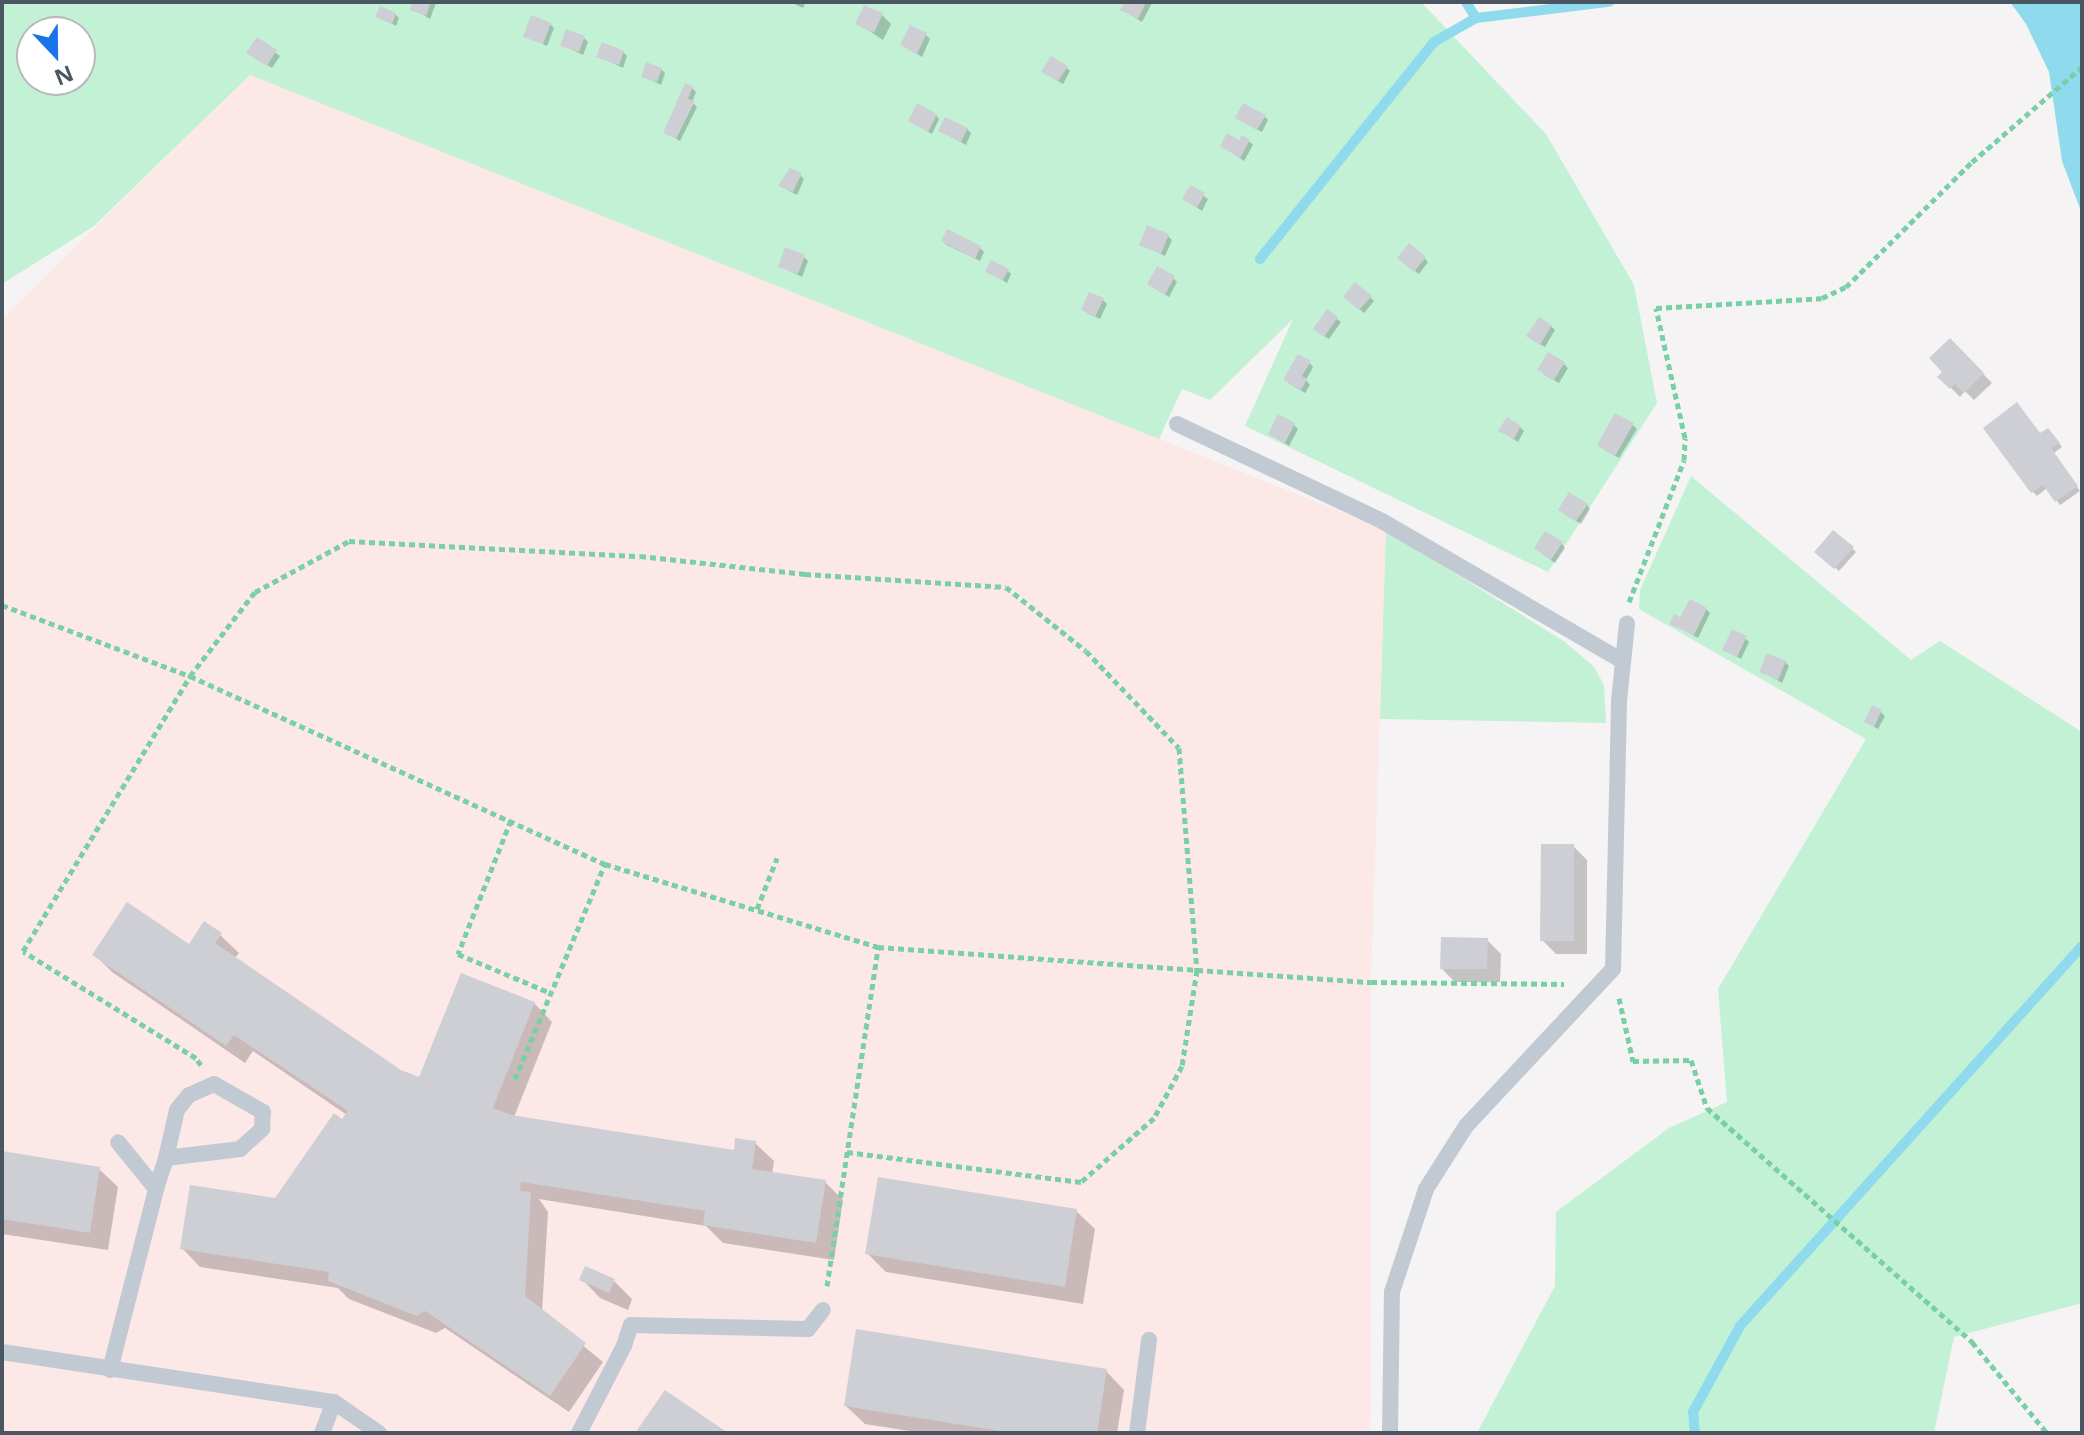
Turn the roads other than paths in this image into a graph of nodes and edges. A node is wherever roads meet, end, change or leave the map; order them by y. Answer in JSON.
{"nodes":[{"id":1,"x":1177,"y":424,"type":"dead end"},
{"id":2,"x":1627,"y":623,"type":"road end"},
{"id":3,"x":1623,"y":661,"type":"junction"},
{"id":4,"x":118,"y":1142,"type":"dead end"},
{"id":5,"x":166,"y":1158,"type":"junction"},
{"id":6,"x":156,"y":1189,"type":"junction"},
{"id":7,"x":823,"y":1310,"type":"road end"},
{"id":8,"x":1149,"y":1340,"type":"dead end"},
{"id":9,"x":2,"y":1352,"type":"edge"},
{"id":10,"x":110,"y":1370,"type":"junction"},
{"id":11,"x":334,"y":1402,"type":"junction"},
{"id":12,"x":322,"y":1433,"type":"edge"},
{"id":13,"x":379,"y":1433,"type":"edge"},
{"id":14,"x":579,"y":1433,"type":"edge"},
{"id":15,"x":1137,"y":1433,"type":"edge"},
{"id":16,"x":1390,"y":1433,"type":"edge"}],
"edges":[{"from":1,"to":3,"type":"lane"},
{"from":2,"to":3,"type":"lane"},
{"from":3,"to":16,"type":"lane"},
{"from":4,"to":6,"type":"lane"},
{"from":5,"to":5,"type":"lane"},
{"from":5,"to":6,"type":"lane"},
{"from":6,"to":10,"type":"lane"},
{"from":7,"to":14,"type":"lane"},
{"from":8,"to":15,"type":"lane"},
{"from":9,"to":10,"type":"lane"},
{"from":10,"to":11,"type":"lane"},
{"from":11,"to":12,"type":"lane"},
{"from":11,"to":13,"type":"lane"}]}
